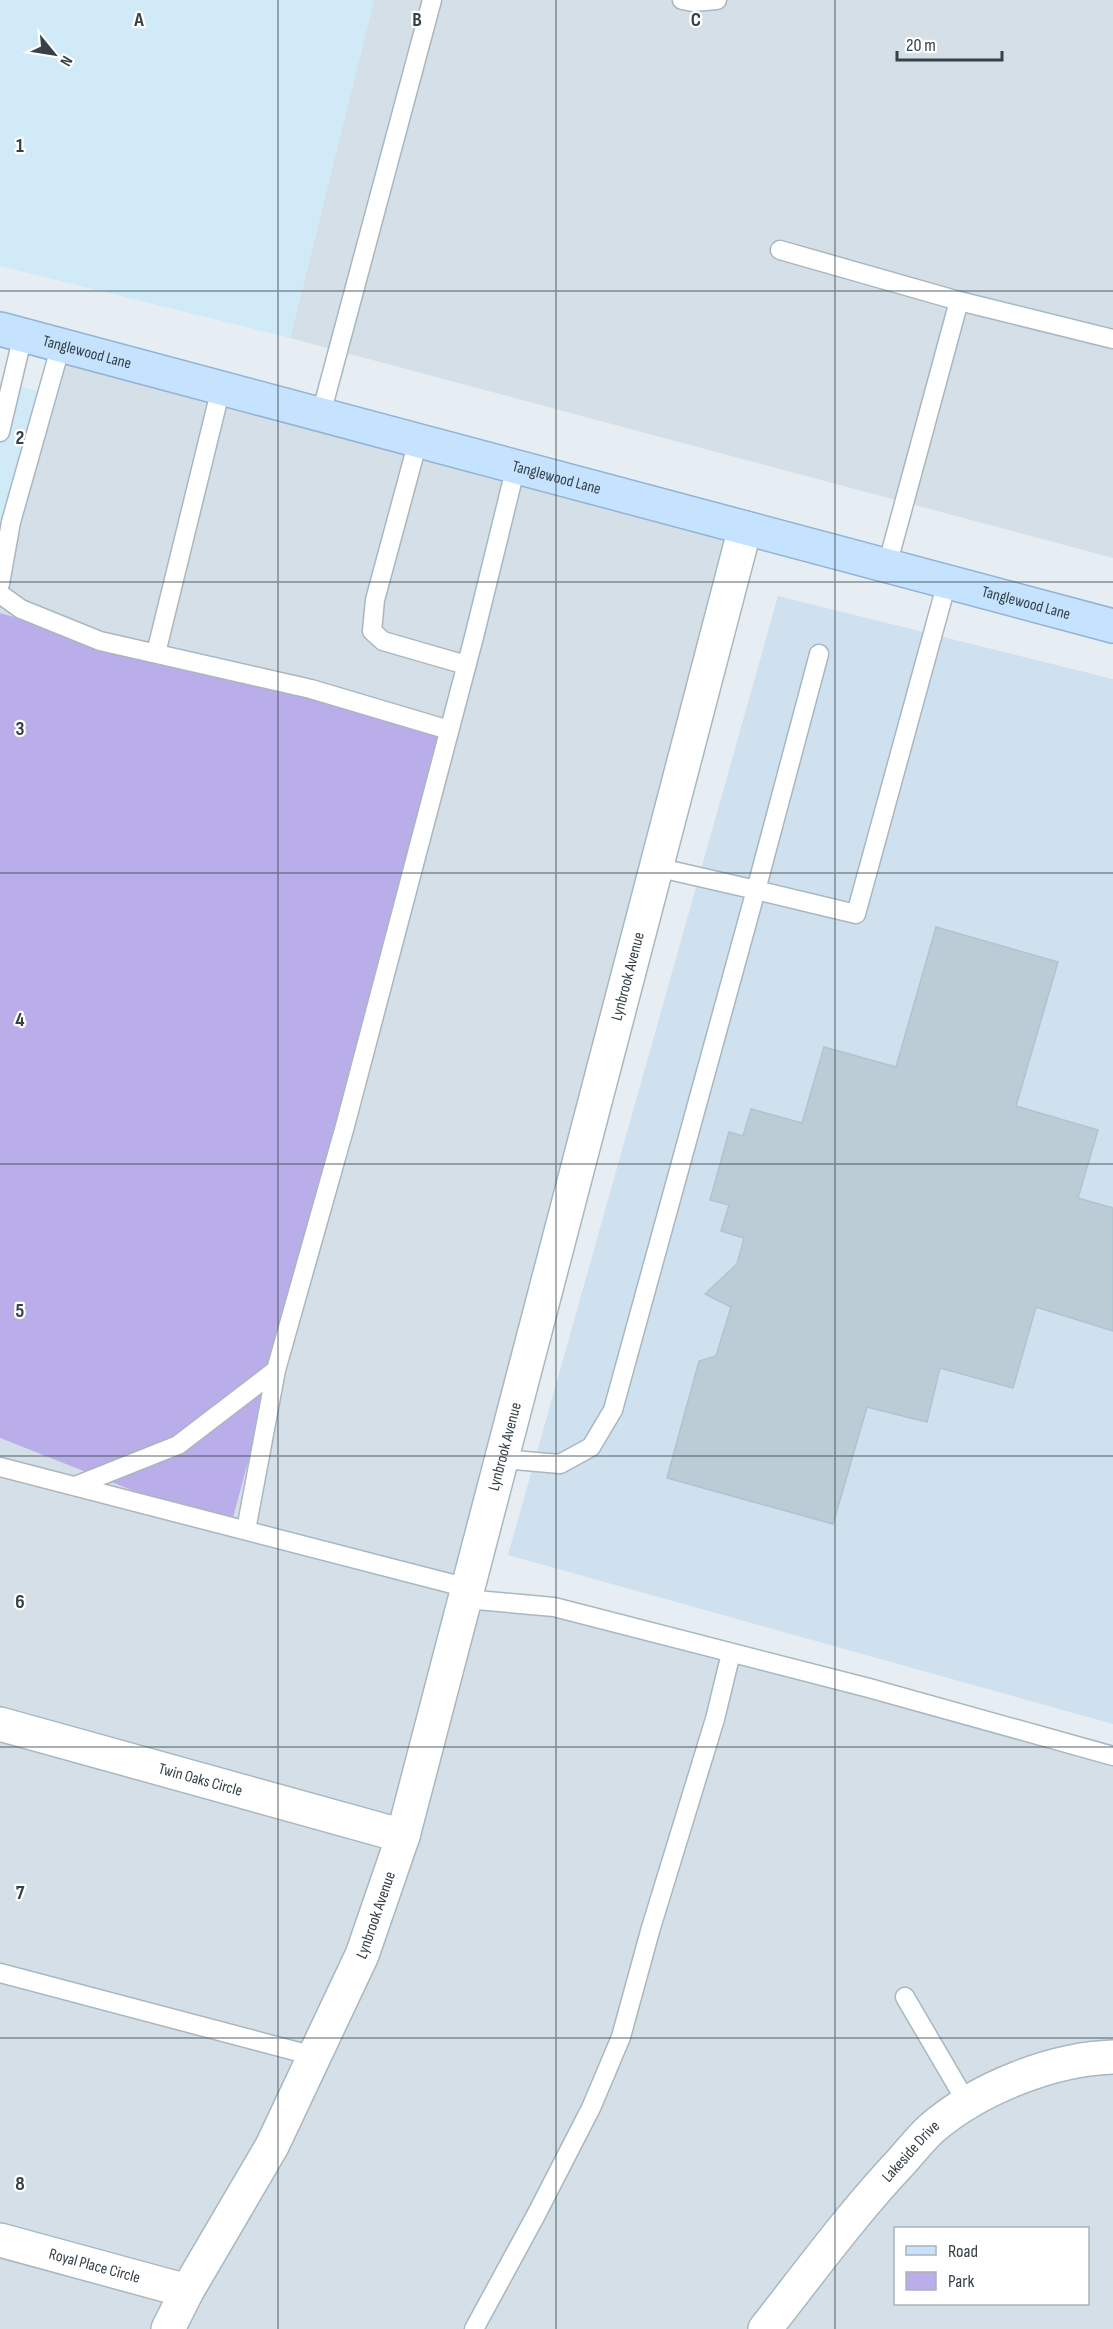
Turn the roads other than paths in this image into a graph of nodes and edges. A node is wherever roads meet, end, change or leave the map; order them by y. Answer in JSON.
{"nodes":[{"id":1,"x":432,"y":0,"type":"edge"},
{"id":2,"x":682,"y":0,"type":"edge"},
{"id":3,"x":717,"y":0,"type":"edge"},
{"id":4,"x":780,"y":250,"type":"dead end"},
{"id":5,"x":959,"y":301,"type":"junction"},
{"id":6,"x":12,"y":332,"type":"edge"},
{"id":7,"x":1113,"y":339,"type":"edge"},
{"id":8,"x":61,"y":345,"type":"junction"},
{"id":9,"x":220,"y":388,"type":"junction"},
{"id":10,"x":321,"y":414,"type":"junction"},
{"id":11,"x":0,"y":432,"type":"edge"},
{"id":12,"x":418,"y":441,"type":"junction"},
{"id":13,"x":516,"y":466,"type":"junction"},
{"id":14,"x":745,"y":528,"type":"junction"},
{"id":15,"x":887,"y":566,"type":"junction"},
{"id":16,"x":947,"y":582,"type":"junction"},
{"id":17,"x":0,"y":584,"type":"edge"},
{"id":18,"x":0,"y":594,"type":"edge"},
{"id":19,"x":1113,"y":626,"type":"edge"},
{"id":20,"x":156,"y":653,"type":"junction"},
{"id":21,"x":819,"y":654,"type":"dead end"},
{"id":22,"x":466,"y":665,"type":"junction"},
{"id":23,"x":449,"y":730,"type":"junction"},
{"id":24,"x":656,"y":867,"type":"junction"},
{"id":25,"x":756,"y":890,"type":"junction"},
{"id":26,"x":276,"y":1370,"type":"junction"},
{"id":27,"x":502,"y":1459,"type":"junction"},
{"id":28,"x":0,"y":1467,"type":"edge"},
{"id":29,"x":75,"y":1486,"type":"junction"},
{"id":30,"x":246,"y":1530,"type":"junction"},
{"id":31,"x":466,"y":1593,"type":"junction"},
{"id":32,"x":731,"y":1653,"type":"junction"},
{"id":33,"x":0,"y":1724,"type":"edge"},
{"id":34,"x":1113,"y":1756,"type":"edge"},
{"id":35,"x":403,"y":1836,"type":"junction"},
{"id":36,"x":0,"y":1973,"type":"edge"},
{"id":37,"x":905,"y":1997,"type":"dead end"},
{"id":38,"x":314,"y":2056,"type":"junction"},
{"id":39,"x":1113,"y":2057,"type":"edge"},
{"id":40,"x":967,"y":2103,"type":"junction"},
{"id":41,"x":0,"y":2240,"type":"edge"},
{"id":42,"x":187,"y":2290,"type":"junction"},
{"id":43,"x":168,"y":2329,"type":"edge"},
{"id":44,"x":474,"y":2329,"type":"edge"},
{"id":45,"x":765,"y":2329,"type":"edge"}],
"edges":[{"from":1,"to":10,"type":"lane"},
{"from":2,"to":3,"type":"lane"},
{"from":4,"to":5,"type":"lane"},
{"from":5,"to":7,"type":"lane"},
{"from":5,"to":15,"type":"lane"},
{"from":6,"to":8,"type":"main road","name":"Tanglewood Lane"},
{"from":6,"to":11,"type":"lane"},
{"from":8,"to":9,"type":"main road","name":"Tanglewood Lane"},
{"from":8,"to":17,"type":"lane"},
{"from":9,"to":10,"type":"main road","name":"Tanglewood Lane"},
{"from":9,"to":20,"type":"lane"},
{"from":10,"to":12,"type":"main road","name":"Tanglewood Lane"},
{"from":12,"to":13,"type":"main road","name":"Tanglewood Lane"},
{"from":12,"to":22,"type":"lane"},
{"from":13,"to":14,"type":"main road","name":"Tanglewood Lane"},
{"from":13,"to":22,"type":"lane"},
{"from":14,"to":15,"type":"main road","name":"Tanglewood Lane"},
{"from":14,"to":24,"type":"street","name":"Lynbrook Avenue"},
{"from":15,"to":16,"type":"main road","name":"Tanglewood Lane"},
{"from":16,"to":19,"type":"main road","name":"Tanglewood Lane"},
{"from":16,"to":25,"type":"lane"},
{"from":18,"to":20,"type":"lane"},
{"from":20,"to":23,"type":"lane"},
{"from":21,"to":25,"type":"lane"},
{"from":22,"to":23,"type":"lane"},
{"from":23,"to":26,"type":"lane"},
{"from":24,"to":25,"type":"lane"},
{"from":24,"to":27,"type":"street","name":"Lynbrook Avenue"},
{"from":25,"to":27,"type":"lane"},
{"from":26,"to":29,"type":"lane"},
{"from":26,"to":30,"type":"lane"},
{"from":27,"to":31,"type":"street","name":"Lynbrook Avenue"},
{"from":28,"to":29,"type":"lane"},
{"from":29,"to":30,"type":"lane"},
{"from":30,"to":31,"type":"lane"},
{"from":31,"to":32,"type":"lane"},
{"from":31,"to":35,"type":"street","name":"Lynbrook Avenue"},
{"from":32,"to":34,"type":"lane"},
{"from":32,"to":44,"type":"lane"},
{"from":33,"to":35,"type":"street","name":"Twin Oaks Circle"},
{"from":35,"to":38,"type":"street","name":"Lynbrook Avenue"},
{"from":36,"to":38,"type":"lane"},
{"from":37,"to":40,"type":"lane"},
{"from":38,"to":42,"type":"street","name":"Lynbrook Avenue"},
{"from":39,"to":40,"type":"street","name":"Lakeside Drive"},
{"from":40,"to":45,"type":"street","name":"Lakeside Drive"},
{"from":41,"to":42,"type":"street","name":"Royal Place Circle"},
{"from":42,"to":43,"type":"street","name":"Lynbrook Avenue"}]}
